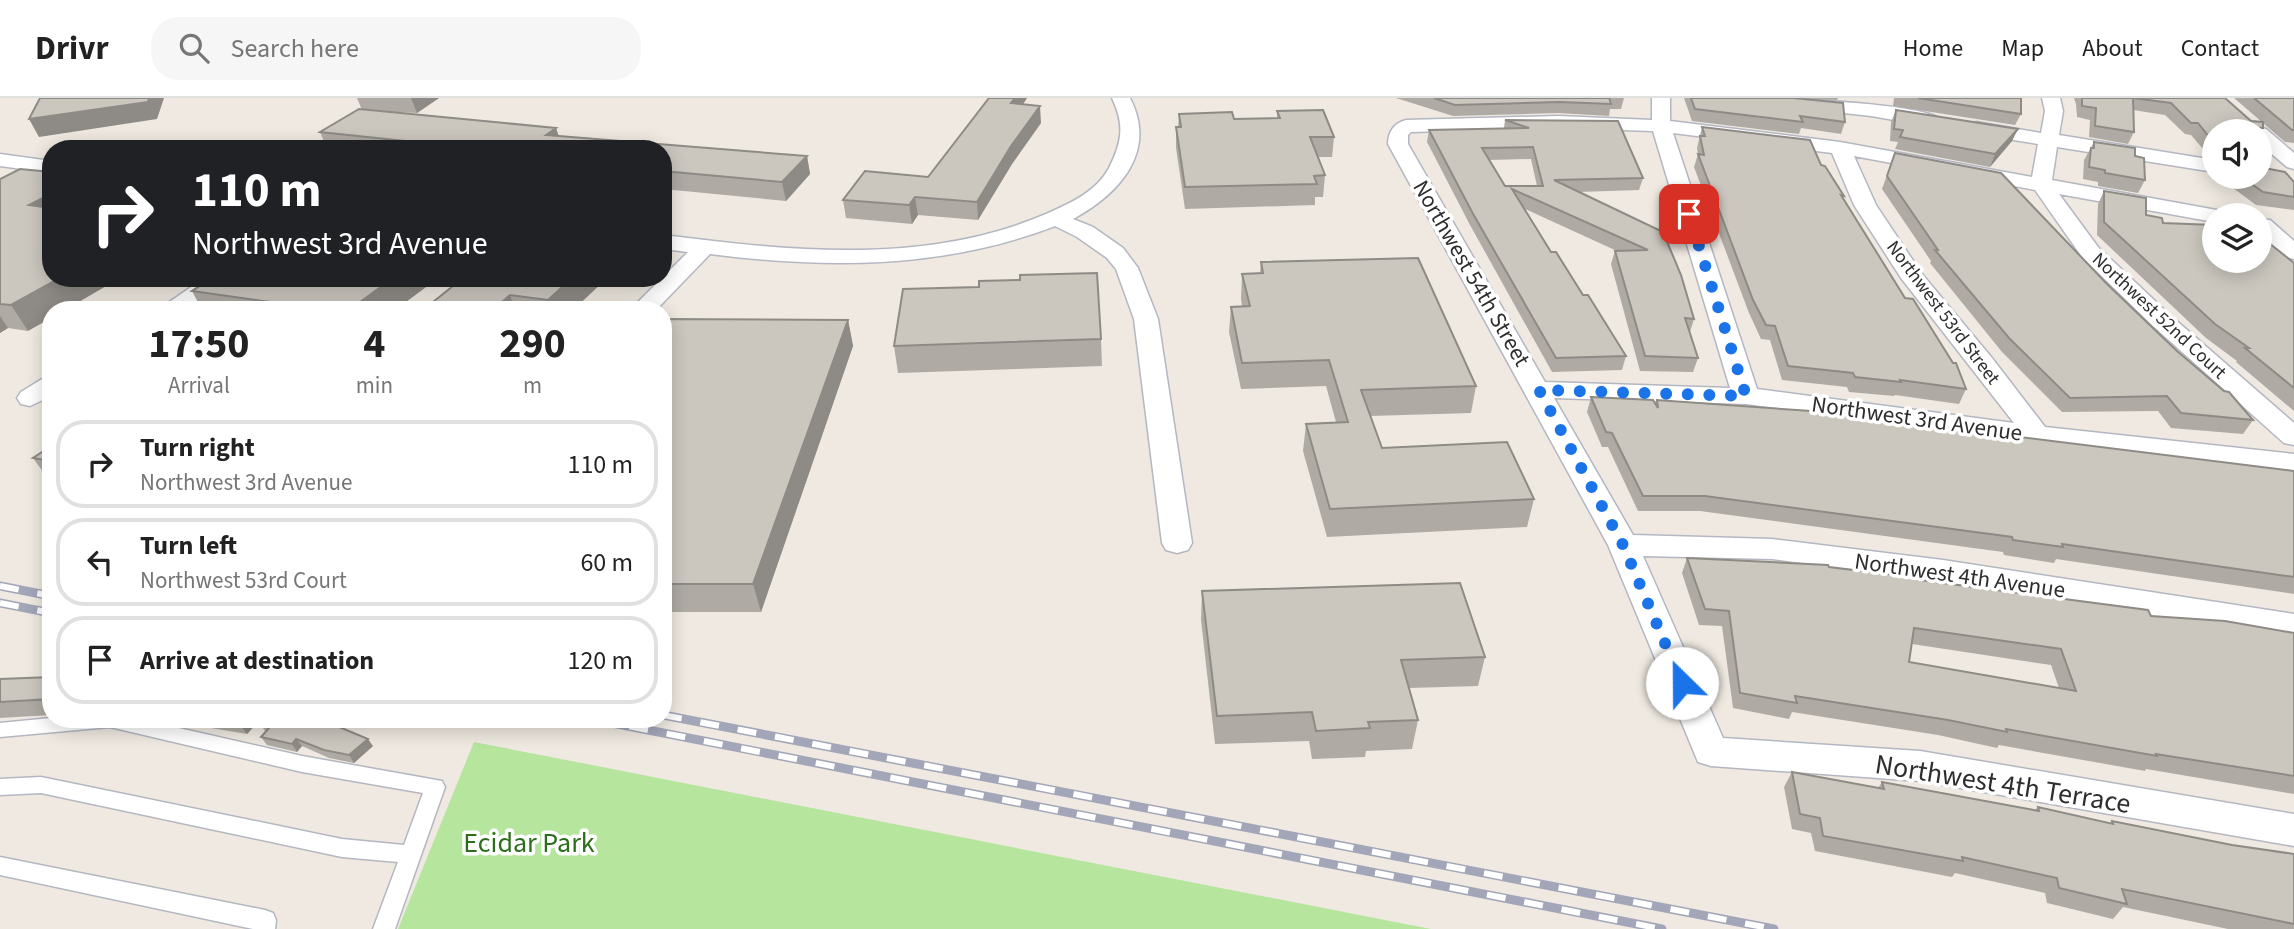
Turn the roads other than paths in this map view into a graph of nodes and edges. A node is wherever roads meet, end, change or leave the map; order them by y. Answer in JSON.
{"nodes":[{"id":1,"x":1122,"y":98,"type":"edge"},
{"id":2,"x":1661,"y":98,"type":"edge"},
{"id":3,"x":1754,"y":98,"type":"edge"},
{"id":4,"x":2051,"y":98,"type":"edge"},
{"id":5,"x":1872,"y":104,"type":"edge"},
{"id":6,"x":1663,"y":131,"type":"junction"},
{"id":7,"x":2047,"y":141,"type":"junction"},
{"id":8,"x":2272,"y":150,"type":"edge"},
{"id":9,"x":1841,"y":152,"type":"junction"},
{"id":10,"x":0,"y":160,"type":"edge"},
{"id":11,"x":22,"y":163,"type":"junction"},
{"id":12,"x":2202,"y":164,"type":"edge"},
{"id":13,"x":42,"y":165,"type":"edge"},
{"id":14,"x":2290,"y":173,"type":"edge"},
{"id":15,"x":0,"y":174,"type":"edge"},
{"id":16,"x":2046,"y":190,"type":"junction"},
{"id":17,"x":2202,"y":214,"type":"edge"},
{"id":18,"x":1054,"y":218,"type":"junction"},
{"id":19,"x":2202,"y":223,"type":"edge"},
{"id":20,"x":672,"y":243,"type":"edge"},
{"id":21,"x":705,"y":247,"type":"junction"},
{"id":22,"x":672,"y":280,"type":"edge"},
{"id":23,"x":206,"y":287,"type":"edge"},
{"id":24,"x":665,"y":287,"type":"edge"},
{"id":25,"x":184,"y":301,"type":"edge"},
{"id":26,"x":651,"y":301,"type":"edge"},
{"id":27,"x":1539,"y":390,"type":"junction"},
{"id":28,"x":1746,"y":396,"type":"junction"},
{"id":29,"x":2036,"y":434,"type":"junction"},
{"id":30,"x":2294,"y":437,"type":"edge"},
{"id":31,"x":2294,"y":463,"type":"edge"},
{"id":32,"x":1177,"y":543,"type":"dead end"},
{"id":33,"x":1623,"y":545,"type":"junction"},
{"id":34,"x":2294,"y":626,"type":"edge"},
{"id":35,"x":42,"y":726,"type":"edge"},
{"id":36,"x":145,"y":728,"type":"edge"},
{"id":37,"x":0,"y":730,"type":"edge"},
{"id":38,"x":1711,"y":752,"type":"joint"},
{"id":39,"x":0,"y":787,"type":"edge"},
{"id":40,"x":2294,"y":830,"type":"edge"},
{"id":41,"x":411,"y":854,"type":"junction"},
{"id":42,"x":0,"y":866,"type":"edge"},
{"id":43,"x":264,"y":929,"type":"edge"},
{"id":44,"x":383,"y":929,"type":"edge"}],
"edges":[{"from":1,"to":18,"type":"street"},
{"from":2,"to":6,"type":"street"},
{"from":3,"to":5,"type":"street"},
{"from":4,"to":7,"type":"street"},
{"from":5,"to":7,"type":"street"},
{"from":6,"to":9,"type":"street"},
{"from":6,"to":27,"type":"street","name":"Northwest 54th Street"},
{"from":6,"to":28,"type":"street"},
{"from":7,"to":12,"type":"street"},
{"from":7,"to":16,"type":"street"},
{"from":8,"to":14,"type":"street"},
{"from":9,"to":16,"type":"street"},
{"from":9,"to":29,"type":"street","name":"Northwest 53rd Street"},
{"from":10,"to":11,"type":"street"},
{"from":11,"to":13,"type":"street"},
{"from":11,"to":15,"type":"street"},
{"from":16,"to":17,"type":"street"},
{"from":16,"to":19,"type":"street"},
{"from":16,"to":30,"type":"street","name":"Northwest 52nd Court"},
{"from":18,"to":21,"type":"street"},
{"from":18,"to":32,"type":"street"},
{"from":20,"to":21,"type":"street"},
{"from":21,"to":22,"type":"street"},
{"from":23,"to":25,"type":"street"},
{"from":24,"to":26,"type":"street"},
{"from":27,"to":28,"type":"street","name":"Northwest 3rd Avenue"},
{"from":27,"to":33,"type":"street","name":"Northwest 54th Street"},
{"from":28,"to":29,"type":"street","name":"Northwest 3rd Avenue"},
{"from":29,"to":31,"type":"street","name":"Northwest 3rd Avenue"},
{"from":33,"to":34,"type":"street","name":"Northwest 4th Avenue"},
{"from":33,"to":38,"type":"street","name":"Northwest 54th Street"},
{"from":35,"to":37,"type":"lane"},
{"from":36,"to":41,"type":"lane"},
{"from":38,"to":40,"type":"street","name":"Northwest 4th Terrace"},
{"from":39,"to":41,"type":"lane"},
{"from":41,"to":44,"type":"lane"},
{"from":42,"to":43,"type":"lane"}]}
